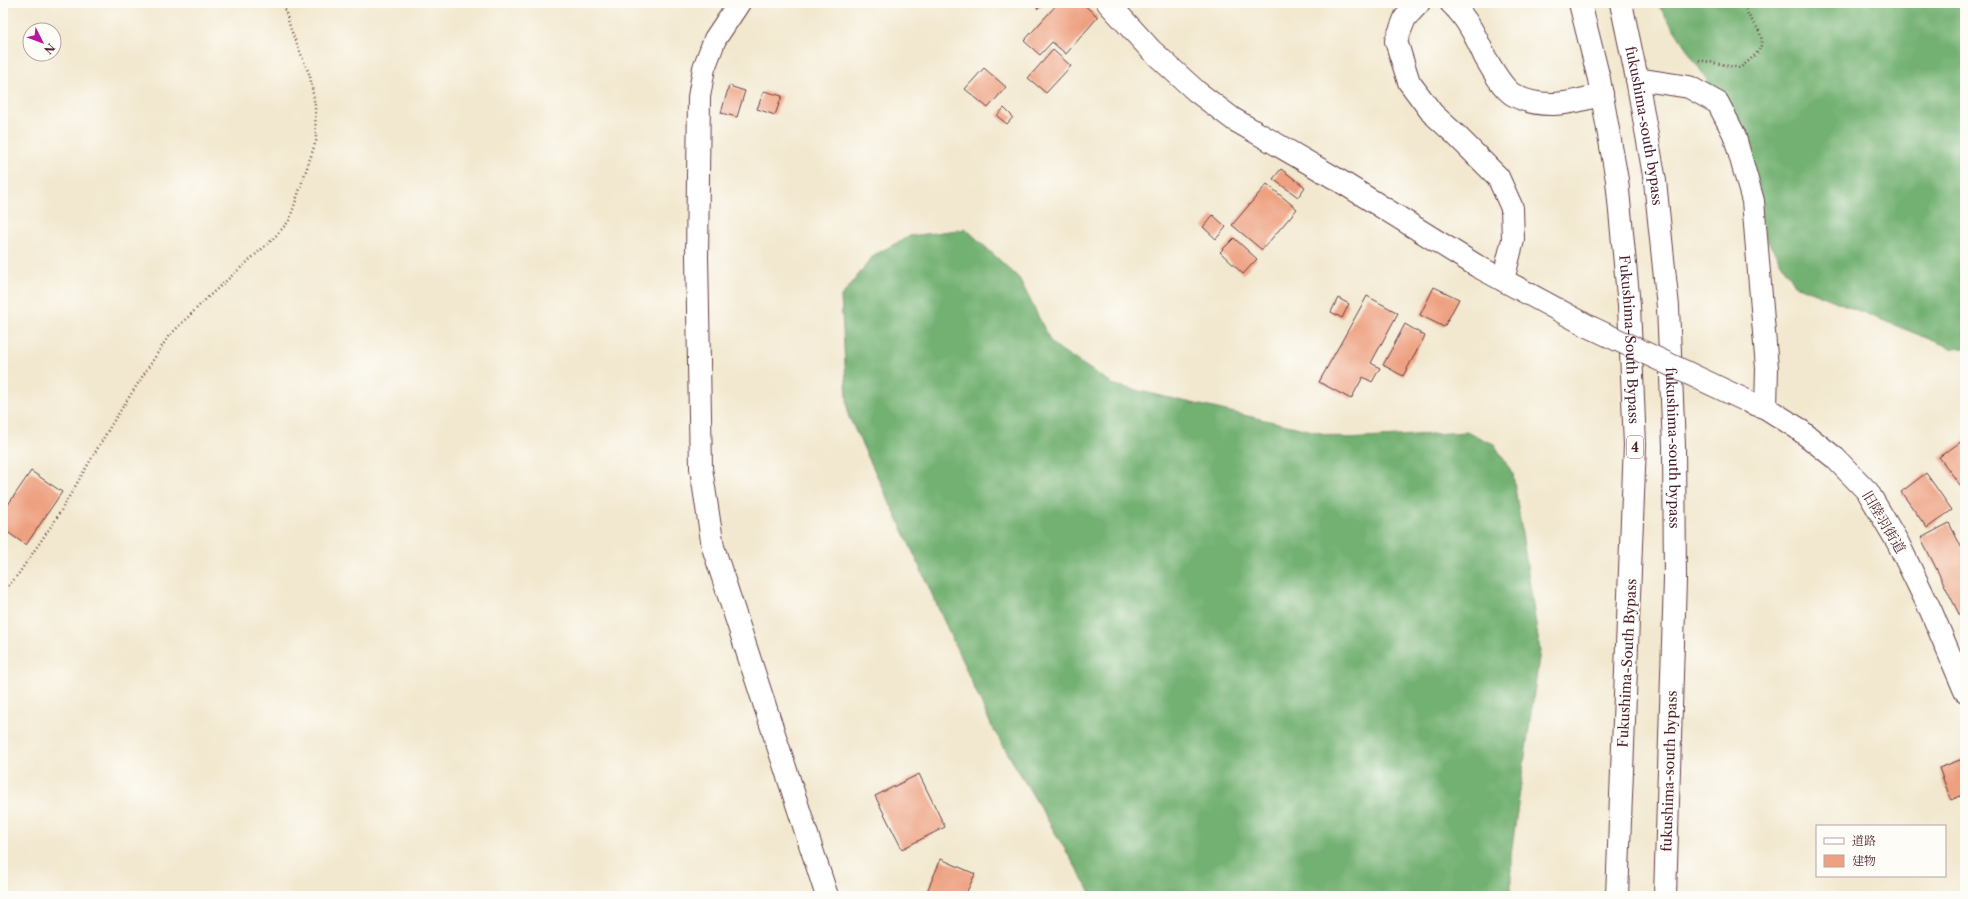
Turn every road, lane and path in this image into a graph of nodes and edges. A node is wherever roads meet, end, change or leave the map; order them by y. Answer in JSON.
{"nodes":[{"id":1,"x":283,"y":3,"type":"edge"},
{"id":2,"x":739,"y":3,"type":"edge"},
{"id":3,"x":1108,"y":3,"type":"edge"},
{"id":4,"x":1419,"y":3,"type":"edge"},
{"id":5,"x":1451,"y":3,"type":"edge"},
{"id":6,"x":1580,"y":3,"type":"edge"},
{"id":7,"x":1621,"y":3,"type":"edge"},
{"id":8,"x":1744,"y":3,"type":"edge"},
{"id":9,"x":1850,"y":3,"type":"edge"},
{"id":10,"x":1873,"y":3,"type":"edge"},
{"id":11,"x":1698,"y":60,"type":"dead end"},
{"id":12,"x":1638,"y":79,"type":"junction"},
{"id":13,"x":1602,"y":94,"type":"junction"},
{"id":14,"x":1503,"y":280,"type":"junction"},
{"id":15,"x":1766,"y":408,"type":"junction"},
{"id":16,"x":3,"y":592,"type":"edge"},
{"id":17,"x":1965,"y":691,"type":"edge"},
{"id":18,"x":827,"y":896,"type":"edge"},
{"id":19,"x":1617,"y":896,"type":"edge"},
{"id":20,"x":1665,"y":896,"type":"edge"}],
"edges":[{"from":1,"to":16,"type":"path"},
{"from":2,"to":18,"type":"main road"},
{"from":3,"to":14,"type":"main road","name":"旧陸羽街道"},
{"from":4,"to":14,"type":"main road"},
{"from":5,"to":13,"type":"main road"},
{"from":6,"to":13,"type":"main road","name":"Fukushima-South Bypass","number":"4"},
{"from":7,"to":12,"type":"main road","name":"fukushima-south bypass"},
{"from":8,"to":11,"type":"path"},
{"from":9,"to":10,"type":"path"},
{"from":12,"to":15,"type":"main road"},
{"from":12,"to":20,"type":"main road","name":"fukushima-south bypass"},
{"from":13,"to":19,"type":"main road","name":"Fukushima-South Bypass","number":"4"},
{"from":14,"to":15,"type":"main road","name":"旧陸羽街道","bridge":true},
{"from":15,"to":17,"type":"main road","name":"旧陸羽街道"}]}
